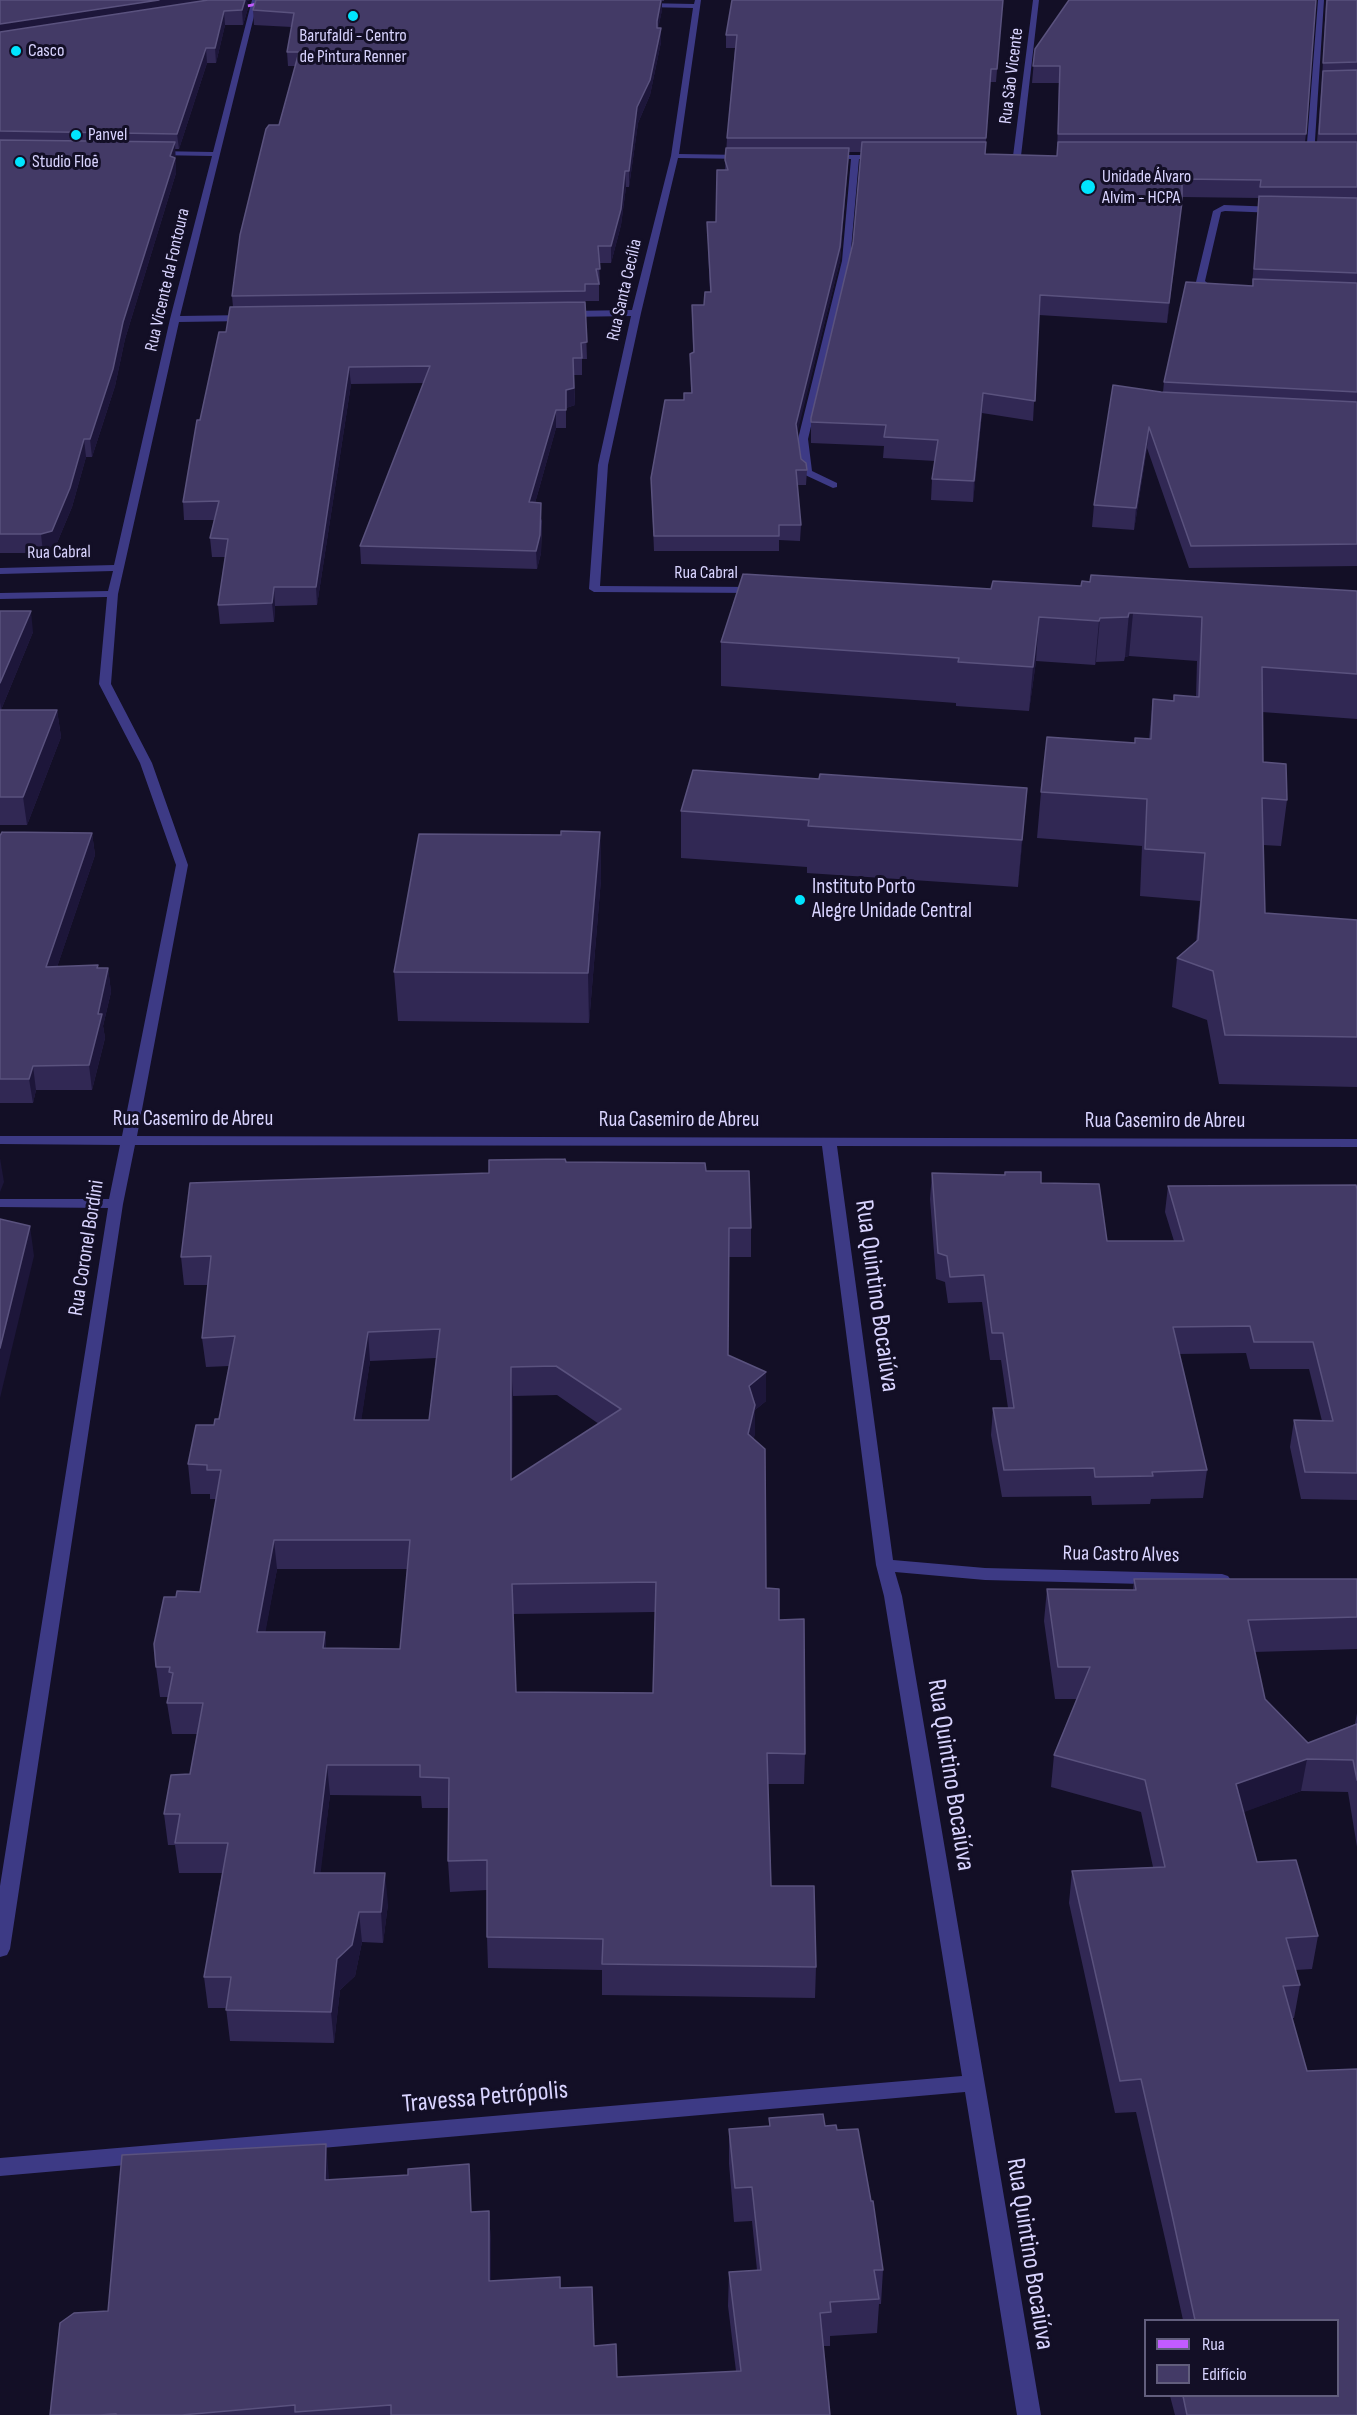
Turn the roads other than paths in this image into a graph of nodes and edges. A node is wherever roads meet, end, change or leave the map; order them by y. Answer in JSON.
{"nodes":[{"id":1,"x":282,"y":0,"type":"edge"},
{"id":2,"x":1036,"y":0,"type":"edge"},
{"id":3,"x":1321,"y":0,"type":"edge"},
{"id":4,"x":255,"y":3,"type":"edge"},
{"id":5,"x":698,"y":3,"type":"edge"},
{"id":6,"x":634,"y":5,"type":"edge"},
{"id":7,"x":219,"y":11,"type":"edge"},
{"id":8,"x":1316,"y":84,"type":"junction"},
{"id":9,"x":1326,"y":84,"type":"edge"},
{"id":10,"x":146,"y":153,"type":"edge"},
{"id":11,"x":215,"y":154,"type":"junction"},
{"id":12,"x":675,"y":156,"type":"junction"},
{"id":13,"x":1006,"y":156,"type":"edge"},
{"id":14,"x":1017,"y":156,"type":"junction"},
{"id":15,"x":1029,"y":156,"type":"edge"},
{"id":16,"x":1298,"y":156,"type":"edge"},
{"id":17,"x":1310,"y":156,"type":"junction"},
{"id":18,"x":1322,"y":156,"type":"edge"},
{"id":19,"x":754,"y":157,"type":"edge"},
{"id":20,"x":822,"y":157,"type":"edge"},
{"id":21,"x":855,"y":157,"type":"junction"},
{"id":22,"x":890,"y":157,"type":"edge"},
{"id":23,"x":1291,"y":210,"type":"edge"},
{"id":24,"x":1229,"y":292,"type":"edge"},
{"id":25,"x":636,"y":313,"type":"junction"},
{"id":26,"x":553,"y":314,"type":"edge"},
{"id":27,"x":258,"y":318,"type":"edge"},
{"id":28,"x":175,"y":319,"type":"junction"},
{"id":29,"x":832,"y":485,"type":"dead end"},
{"id":30,"x":118,"y":568,"type":"junction"},
{"id":31,"x":5,"y":583,"type":"edge"},
{"id":32,"x":594,"y":589,"type":"joint"},
{"id":33,"x":773,"y":590,"type":"edge"},
{"id":34,"x":113,"y":594,"type":"junction"},
{"id":35,"x":0,"y":1140,"type":"edge"},
{"id":36,"x":128,"y":1141,"type":"junction"},
{"id":37,"x":829,"y":1142,"type":"junction"},
{"id":38,"x":1357,"y":1143,"type":"edge"},
{"id":39,"x":0,"y":1203,"type":"edge"},
{"id":40,"x":116,"y":1204,"type":"junction"},
{"id":41,"x":885,"y":1565,"type":"junction"},
{"id":42,"x":1237,"y":1580,"type":"edge"},
{"id":43,"x":0,"y":1949,"type":"edge"},
{"id":44,"x":974,"y":2083,"type":"junction"},
{"id":45,"x":0,"y":2167,"type":"edge"},
{"id":46,"x":1029,"y":2415,"type":"edge"}],
"edges":[{"from":1,"to":4,"type":"main road"},
{"from":2,"to":14,"type":"street","name":"Rua São Vicente"},
{"from":3,"to":8,"type":"street"},
{"from":4,"to":7,"type":"main road"},
{"from":4,"to":11,"type":"street","name":"Rua Vicente da Fontoura"},
{"from":5,"to":6,"type":"street"},
{"from":5,"to":12,"type":"street","name":"Rua Santa Cecília"},
{"from":8,"to":9,"type":"street"},
{"from":8,"to":17,"type":"street"},
{"from":10,"to":11,"type":"street"},
{"from":11,"to":28,"type":"street","name":"Rua Vicente da Fontoura"},
{"from":12,"to":19,"type":"street"},
{"from":12,"to":25,"type":"street","name":"Rua Santa Cecília"},
{"from":13,"to":14,"type":"street"},
{"from":14,"to":15,"type":"street"},
{"from":16,"to":17,"type":"street"},
{"from":17,"to":18,"type":"street"},
{"from":20,"to":21,"type":"street"},
{"from":21,"to":22,"type":"street"},
{"from":21,"to":29,"type":"street"},
{"from":23,"to":24,"type":"street"},
{"from":25,"to":26,"type":"street"},
{"from":25,"to":32,"type":"street","name":"Rua Santa Cecília"},
{"from":27,"to":28,"type":"street"},
{"from":28,"to":30,"type":"street","name":"Rua Vicente da Fontoura"},
{"from":30,"to":31,"type":"street","name":"Rua Cabral"},
{"from":30,"to":34,"type":"street","name":"Rua Coronel Bordini"},
{"from":31,"to":34,"type":"street","name":"Rua Cabral"},
{"from":32,"to":33,"type":"street","name":"Rua Cabral"},
{"from":34,"to":36,"type":"street","name":"Rua Coronel Bordini"},
{"from":35,"to":36,"type":"street","name":"Rua Casemiro de Abreu"},
{"from":36,"to":37,"type":"street","name":"Rua Casemiro de Abreu"},
{"from":36,"to":40,"type":"street","name":"Rua Coronel Bordini"},
{"from":37,"to":38,"type":"street","name":"Rua Casemiro de Abreu"},
{"from":37,"to":41,"type":"street","name":"Rua Quintino Bocaiúva"},
{"from":39,"to":40,"type":"street"},
{"from":40,"to":43,"type":"street","name":"Rua Coronel Bordini"},
{"from":41,"to":42,"type":"street","name":"Rua Castro Alves"},
{"from":41,"to":44,"type":"street","name":"Rua Quintino Bocaiúva"},
{"from":44,"to":45,"type":"street","name":"Travessa Petrópolis"},
{"from":44,"to":46,"type":"street","name":"Rua Quintino Bocaiúva"}]}
